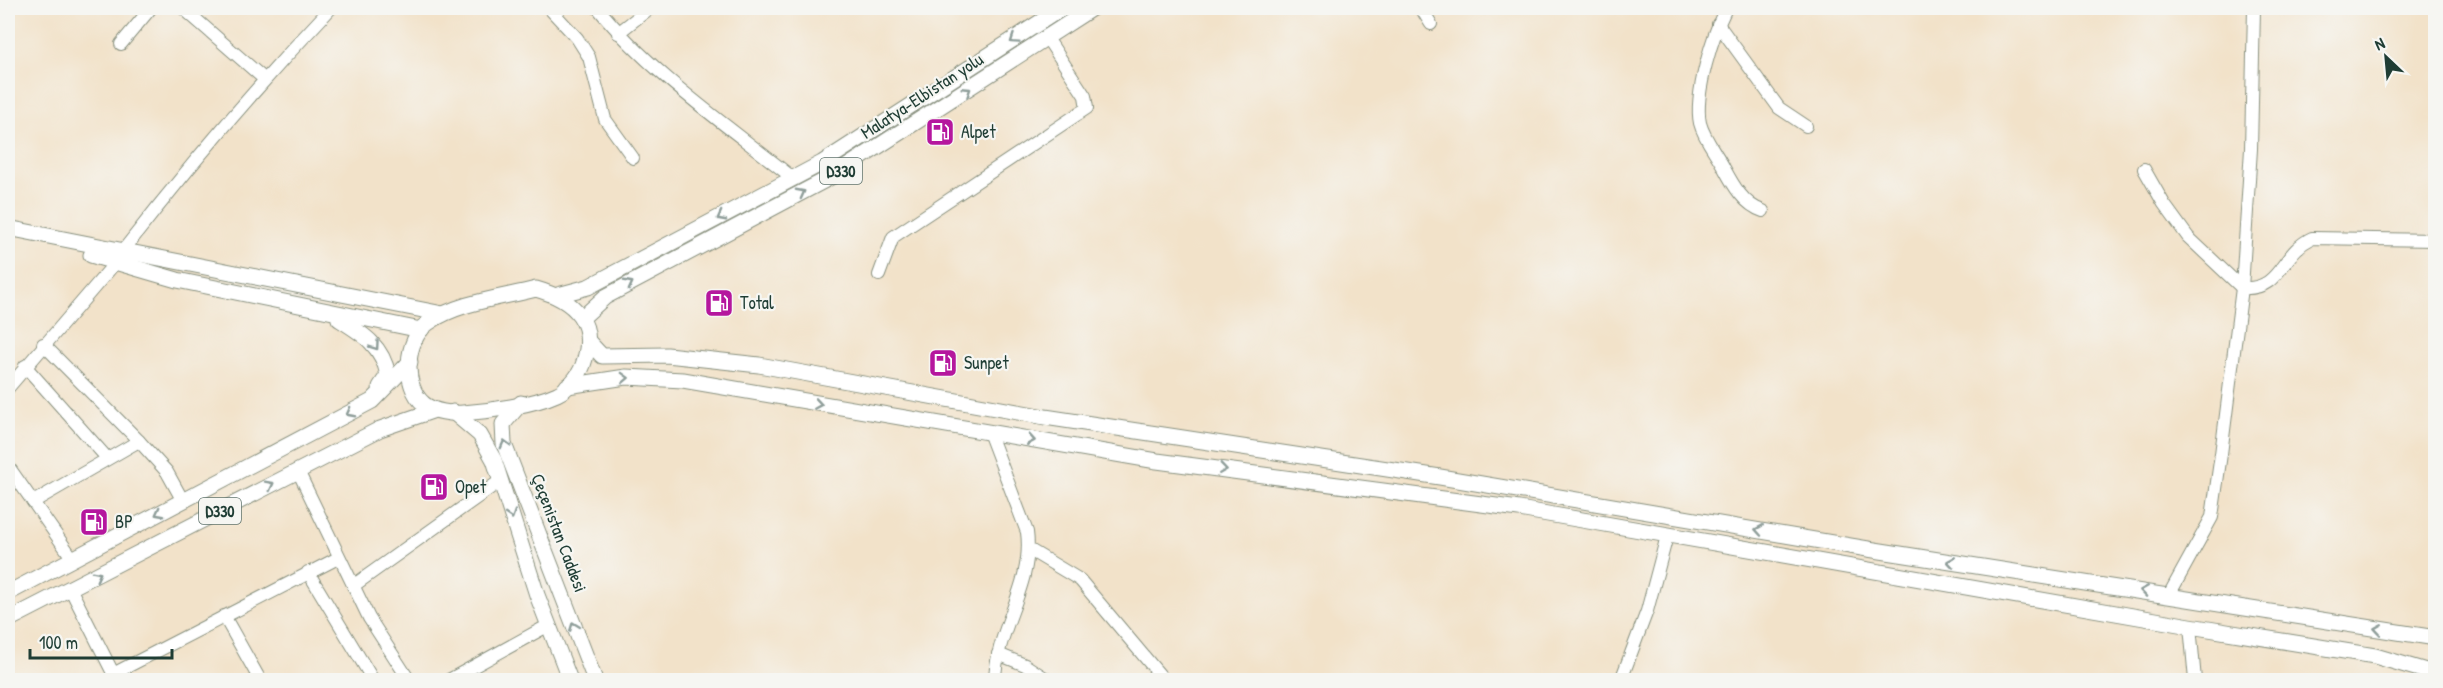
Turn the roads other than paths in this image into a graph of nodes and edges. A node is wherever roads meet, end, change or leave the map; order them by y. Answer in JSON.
{"nodes":[{"id":1,"x":151,"y":8,"type":"edge"},
{"id":2,"x":183,"y":8,"type":"edge"},
{"id":3,"x":331,"y":8,"type":"edge"},
{"id":4,"x":549,"y":8,"type":"edge"},
{"id":5,"x":598,"y":8,"type":"edge"},
{"id":6,"x":650,"y":8,"type":"edge"},
{"id":7,"x":1062,"y":8,"type":"edge"},
{"id":8,"x":1092,"y":8,"type":"edge"},
{"id":9,"x":1421,"y":8,"type":"edge"},
{"id":10,"x":1726,"y":8,"type":"edge"},
{"id":11,"x":2254,"y":8,"type":"edge"},
{"id":12,"x":1431,"y":24,"type":"dead end"},
{"id":13,"x":1718,"y":24,"type":"junction"},
{"id":14,"x":618,"y":33,"type":"junction"},
{"id":15,"x":1047,"y":38,"type":"junction"},
{"id":16,"x":121,"y":44,"type":"dead end"},
{"id":17,"x":263,"y":78,"type":"junction"},
{"id":18,"x":1806,"y":126,"type":"dead end"},
{"id":19,"x":633,"y":158,"type":"dead end"},
{"id":20,"x":2144,"y":169,"type":"dead end"},
{"id":21,"x":794,"y":179,"type":"junction"},
{"id":22,"x":1763,"y":211,"type":"dead end"},
{"id":23,"x":8,"y":229,"type":"edge"},
{"id":24,"x":2436,"y":240,"type":"edge"},
{"id":25,"x":119,"y":257,"type":"junction"},
{"id":26,"x":879,"y":275,"type":"dead end"},
{"id":27,"x":2242,"y":288,"type":"junction"},
{"id":28,"x":558,"y":295,"type":"junction"},
{"id":29,"x":328,"y":313,"type":"junction"},
{"id":30,"x":443,"y":314,"type":"junction"},
{"id":31,"x":582,"y":318,"type":"junction"},
{"id":32,"x":421,"y":330,"type":"junction"},
{"id":33,"x":588,"y":341,"type":"junction"},
{"id":34,"x":43,"y":344,"type":"junction"},
{"id":35,"x":410,"y":362,"type":"junction"},
{"id":36,"x":25,"y":366,"type":"junction"},
{"id":37,"x":567,"y":386,"type":"junction"},
{"id":38,"x":8,"y":388,"type":"edge"},
{"id":39,"x":372,"y":401,"type":"junction"},
{"id":40,"x":521,"y":403,"type":"junction"},
{"id":41,"x":435,"y":410,"type":"junction"},
{"id":42,"x":453,"y":412,"type":"junction"},
{"id":43,"x":989,"y":432,"type":"junction"},
{"id":44,"x":139,"y":441,"type":"junction"},
{"id":45,"x":106,"y":458,"type":"junction"},
{"id":46,"x":9,"y":470,"type":"edge"},
{"id":47,"x":298,"y":471,"type":"junction"},
{"id":48,"x":500,"y":481,"type":"junction"},
{"id":49,"x":183,"y":501,"type":"junction"},
{"id":50,"x":33,"y":502,"type":"junction"},
{"id":51,"x":1667,"y":536,"type":"junction"},
{"id":52,"x":1030,"y":550,"type":"junction"},
{"id":53,"x":338,"y":558,"type":"junction"},
{"id":54,"x":73,"y":559,"type":"junction"},
{"id":55,"x":308,"y":572,"type":"junction"},
{"id":56,"x":353,"y":586,"type":"junction"},
{"id":57,"x":70,"y":588,"type":"junction"},
{"id":58,"x":8,"y":593,"type":"edge"},
{"id":59,"x":2169,"y":595,"type":"junction"},
{"id":60,"x":224,"y":616,"type":"junction"},
{"id":61,"x":8,"y":620,"type":"edge"},
{"id":62,"x":549,"y":625,"type":"junction"},
{"id":63,"x":2190,"y":627,"type":"junction"},
{"id":64,"x":2436,"y":638,"type":"edge"},
{"id":65,"x":998,"y":654,"type":"junction"},
{"id":66,"x":2436,"y":674,"type":"edge"},
{"id":67,"x":115,"y":677,"type":"edge"},
{"id":68,"x":260,"y":681,"type":"edge"},
{"id":69,"x":373,"y":681,"type":"edge"},
{"id":70,"x":409,"y":681,"type":"edge"},
{"id":71,"x":449,"y":681,"type":"edge"},
{"id":72,"x":570,"y":681,"type":"edge"},
{"id":73,"x":595,"y":681,"type":"edge"},
{"id":74,"x":994,"y":681,"type":"edge"},
{"id":75,"x":1048,"y":681,"type":"edge"},
{"id":76,"x":1164,"y":681,"type":"edge"},
{"id":77,"x":1621,"y":681,"type":"edge"},
{"id":78,"x":2195,"y":681,"type":"edge"}],
"edges":[{"from":1,"to":16,"type":"street"},
{"from":2,"to":17,"type":"street"},
{"from":3,"to":17,"type":"street"},
{"from":4,"to":19,"type":"street"},
{"from":5,"to":14,"type":"street"},
{"from":6,"to":14,"type":"street"},
{"from":7,"to":21,"type":"main road","name":"Malatya-Elbistan yolu","number":"D330","one_way":true},
{"from":8,"to":15,"type":"main road","name":"Malatya-Elbistan yolu","number":"D330"},
{"from":9,"to":12,"type":"street"},
{"from":10,"to":13,"type":"street"},
{"from":11,"to":27,"type":"street"},
{"from":13,"to":18,"type":"street"},
{"from":13,"to":22,"type":"street"},
{"from":14,"to":21,"type":"street"},
{"from":15,"to":26,"type":"street"},
{"from":31,"to":15,"type":"main road","name":"Malatya-Elbistan yolu","number":"D330","one_way":true},
{"from":17,"to":25,"type":"street"},
{"from":20,"to":27,"type":"street"},
{"from":21,"to":28,"type":"main road","name":"Malatya-Elbistan yolu","number":"D330","one_way":true},
{"from":23,"to":25,"type":"main road"},
{"from":24,"to":27,"type":"street"},
{"from":25,"to":29,"type":"main road"},
{"from":25,"to":30,"type":"main road"},
{"from":25,"to":34,"type":"street"},
{"from":27,"to":59,"type":"street"},
{"from":28,"to":30,"type":"main road"},
{"from":28,"to":31,"type":"main road"},
{"from":29,"to":32,"type":"main road"},
{"from":29,"to":39,"type":"main road","one_way":true},
{"from":30,"to":32,"type":"main road"},
{"from":31,"to":33,"type":"main road"},
{"from":32,"to":35,"type":"main road"},
{"from":33,"to":37,"type":"main road"},
{"from":59,"to":33,"type":"main road","one_way":true},
{"from":34,"to":36,"type":"street"},
{"from":34,"to":44,"type":"street"},
{"from":35,"to":39,"type":"main road","number":"D330"},
{"from":35,"to":41,"type":"main road"},
{"from":36,"to":38,"type":"street"},
{"from":36,"to":45,"type":"street"},
{"from":37,"to":40,"type":"main road"},
{"from":37,"to":43,"type":"main road","one_way":true},
{"from":39,"to":49,"type":"main road","number":"D330","one_way":true},
{"from":40,"to":42,"type":"main road"},
{"from":73,"to":40,"type":"main road","name":"Çeçenistan Caddesi","one_way":true},
{"from":41,"to":42,"type":"main road"},
{"from":41,"to":47,"type":"main road","number":"D330"},
{"from":42,"to":48,"type":"main road","name":"Çeçenistan Caddesi"},
{"from":43,"to":51,"type":"main road","one_way":true},
{"from":43,"to":52,"type":"street"},
{"from":44,"to":45,"type":"street"},
{"from":44,"to":49,"type":"street"},
{"from":45,"to":50,"type":"street"},
{"from":46,"to":50,"type":"street"},
{"from":47,"to":53,"type":"street"},
{"from":57,"to":47,"type":"main road","number":"D330","one_way":true},
{"from":48,"to":56,"type":"street"},
{"from":48,"to":62,"type":"main road","name":"Çeçenistan Caddesi","one_way":true},
{"from":49,"to":54,"type":"main road","number":"D330","one_way":true},
{"from":50,"to":54,"type":"street"},
{"from":51,"to":63,"type":"main road"},
{"from":51,"to":77,"type":"street"},
{"from":52,"to":65,"type":"street"},
{"from":52,"to":76,"type":"street"},
{"from":53,"to":55,"type":"street"},
{"from":53,"to":56,"type":"street"},
{"from":54,"to":58,"type":"main road","number":"D330"},
{"from":55,"to":60,"type":"street"},
{"from":55,"to":69,"type":"street"},
{"from":56,"to":70,"type":"street"},
{"from":57,"to":61,"type":"main road","number":"D330"},
{"from":57,"to":67,"type":"street"},
{"from":64,"to":59,"type":"main road","one_way":true},
{"from":60,"to":67,"type":"street"},
{"from":60,"to":68,"type":"street"},
{"from":62,"to":71,"type":"street"},
{"from":62,"to":72,"type":"main road","name":"Çeçenistan Caddesi"},
{"from":63,"to":66,"type":"main road"},
{"from":63,"to":78,"type":"street"},
{"from":65,"to":74,"type":"street"},
{"from":65,"to":75,"type":"street"}]}
